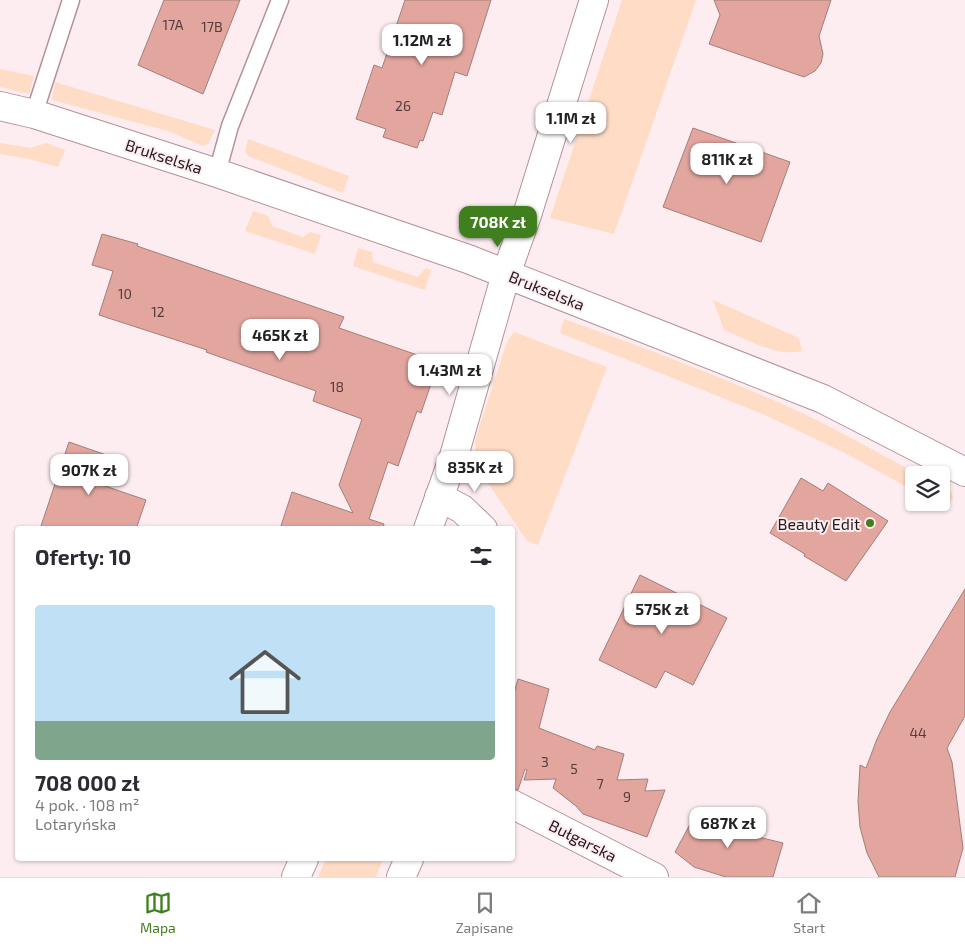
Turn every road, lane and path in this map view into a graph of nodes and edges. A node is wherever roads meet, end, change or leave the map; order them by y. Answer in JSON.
{"nodes":[{"id":1,"x":71,"y":0,"type":"edge"},
{"id":2,"x":280,"y":0,"type":"edge"},
{"id":3,"x":594,"y":0,"type":"edge"},
{"id":4,"x":0,"y":106,"type":"edge"},
{"id":5,"x":34,"y":114,"type":"junction"},
{"id":6,"x":217,"y":173,"type":"junction"},
{"id":7,"x":506,"y":274,"type":"junction"},
{"id":8,"x":965,"y":472,"type":"edge"},
{"id":9,"x":439,"y":497,"type":"junction"},
{"id":10,"x":429,"y":526,"type":"edge"},
{"id":11,"x":480,"y":526,"type":"edge"},
{"id":12,"x":515,"y":806,"type":"edge"},
{"id":13,"x":303,"y":861,"type":"edge"},
{"id":14,"x":407,"y":861,"type":"edge"},
{"id":15,"x":296,"y":877,"type":"edge"},
{"id":16,"x":401,"y":877,"type":"edge"},
{"id":17,"x":654,"y":877,"type":"edge"}],
"edges":[{"from":1,"to":5,"type":"lane"},
{"from":2,"to":6,"type":"lane"},
{"from":3,"to":7,"type":"street"},
{"from":4,"to":5,"type":"street","name":"Brukselska"},
{"from":5,"to":6,"type":"street","name":"Brukselska"},
{"from":6,"to":7,"type":"street","name":"Brukselska"},
{"from":7,"to":8,"type":"street","name":"Brukselska"},
{"from":7,"to":9,"type":"street"},
{"from":9,"to":10,"type":"street"},
{"from":9,"to":11,"type":"street"},
{"from":12,"to":17,"type":"street","name":"Bułgarska"},
{"from":13,"to":15,"type":"street"},
{"from":14,"to":16,"type":"street"}]}
